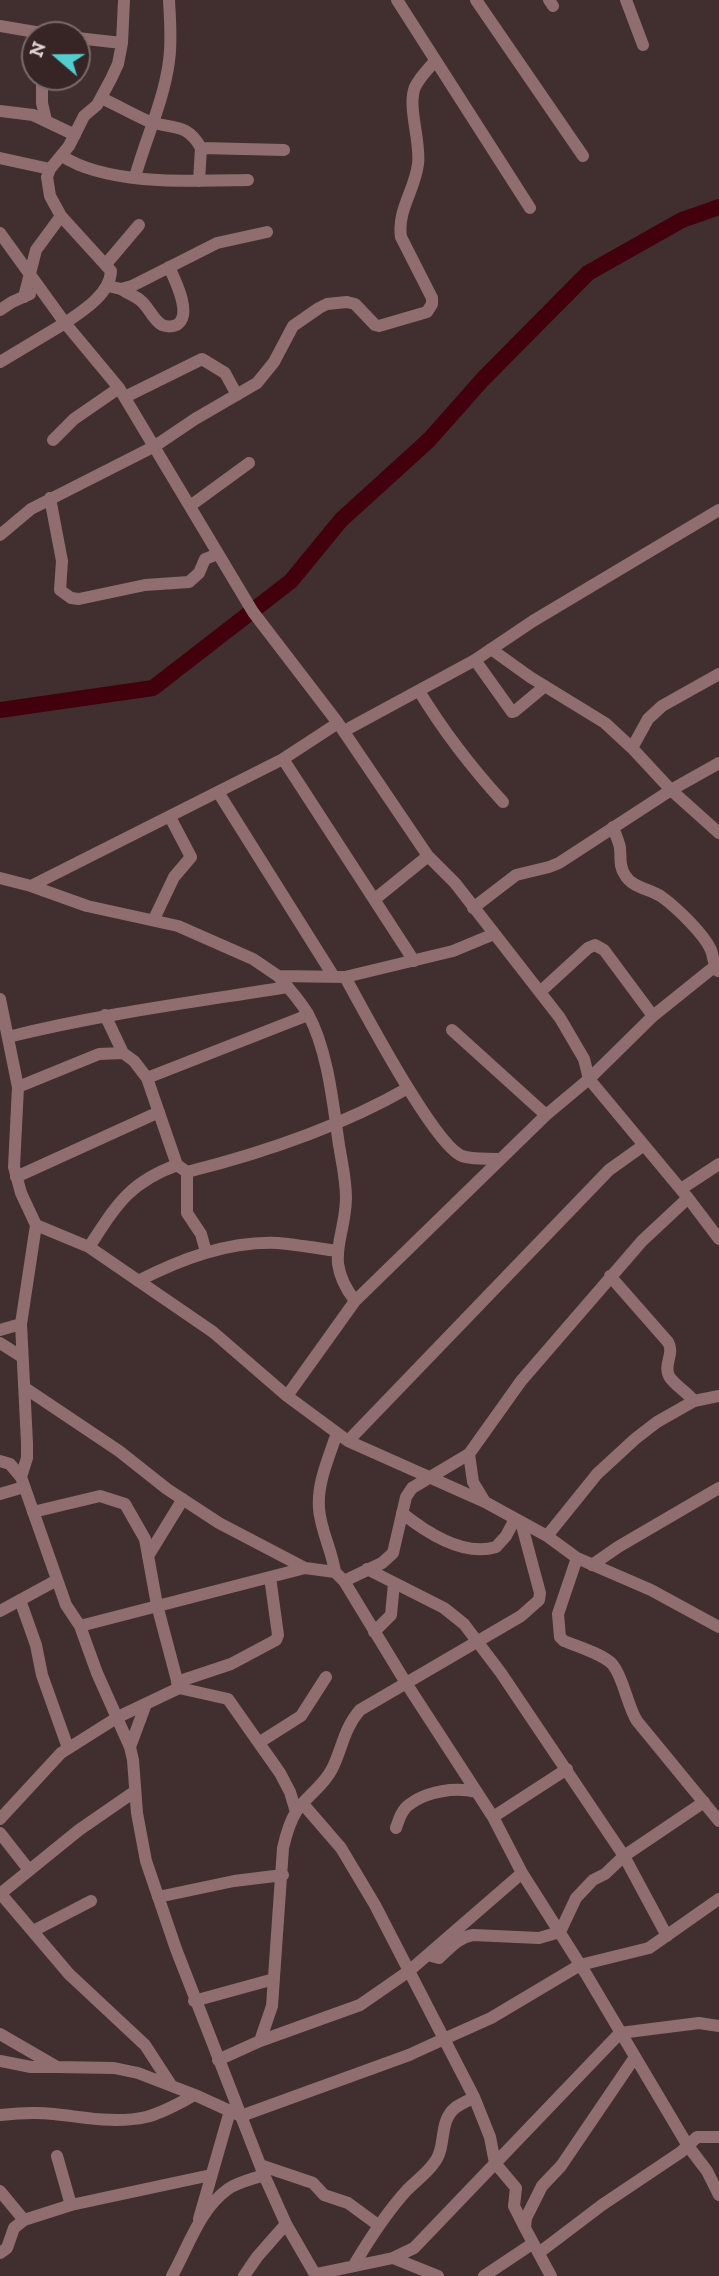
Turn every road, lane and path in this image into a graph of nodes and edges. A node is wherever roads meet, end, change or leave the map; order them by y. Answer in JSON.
{"nodes":[{"id":1,"x":124,"y":0,"type":"edge"},
{"id":2,"x":169,"y":0,"type":"edge"},
{"id":3,"x":397,"y":0,"type":"edge"},
{"id":4,"x":476,"y":0,"type":"edge"},
{"id":5,"x":626,"y":0,"type":"edge"},
{"id":6,"x":0,"y":26,"type":"edge"},
{"id":7,"x":21,"y":30,"type":"edge"},
{"id":8,"x":91,"y":40,"type":"edge"},
{"id":9,"x":122,"y":43,"type":"junction"},
{"id":10,"x":643,"y":45,"type":"dead end"},
{"id":11,"x":435,"y":61,"type":"junction"},
{"id":12,"x":42,"y":91,"type":"edge"},
{"id":13,"x":101,"y":98,"type":"junction"},
{"id":14,"x":0,"y":111,"type":"edge"},
{"id":15,"x":46,"y":120,"type":"junction"},
{"id":16,"x":151,"y":122,"type":"junction"},
{"id":17,"x":75,"y":135,"type":"junction"},
{"id":18,"x":201,"y":148,"type":"junction"},
{"id":19,"x":284,"y":150,"type":"dead end"},
{"id":20,"x":62,"y":156,"type":"junction"},
{"id":21,"x":583,"y":156,"type":"dead end"},
{"id":22,"x":0,"y":158,"type":"edge"},
{"id":23,"x":50,"y":169,"type":"junction"},
{"id":24,"x":135,"y":177,"type":"junction"},
{"id":25,"x":248,"y":180,"type":"dead end"},
{"id":26,"x":200,"y":181,"type":"junction"},
{"id":27,"x":530,"y":208,"type":"dead end"},
{"id":28,"x":61,"y":216,"type":"junction"},
{"id":29,"x":138,"y":226,"type":"dead end"},
{"id":30,"x":267,"y":232,"type":"dead end"},
{"id":31,"x":0,"y":233,"type":"edge"},
{"id":32,"x":106,"y":264,"type":"junction"},
{"id":33,"x":169,"y":267,"type":"junction"},
{"id":34,"x":30,"y":275,"type":"junction"},
{"id":35,"x":115,"y":288,"type":"junction"},
{"id":36,"x":40,"y":289,"type":"junction"},
{"id":37,"x":24,"y":297,"type":"junction"},
{"id":38,"x":0,"y":310,"type":"edge"},
{"id":39,"x":65,"y":323,"type":"junction"},
{"id":40,"x":0,"y":362,"type":"edge"},
{"id":41,"x":122,"y":392,"type":"junction"},
{"id":42,"x":237,"y":395,"type":"junction"},
{"id":43,"x":53,"y":440,"type":"dead end"},
{"id":44,"x":155,"y":446,"type":"junction"},
{"id":45,"x":248,"y":463,"type":"dead end"},
{"id":46,"x":50,"y":498,"type":"junction"},
{"id":47,"x":190,"y":506,"type":"junction"},
{"id":48,"x":719,"y":510,"type":"edge"},
{"id":49,"x":0,"y":536,"type":"edge"},
{"id":50,"x":218,"y":554,"type":"junction"},
{"id":51,"x":491,"y":649,"type":"junction"},
{"id":52,"x":475,"y":660,"type":"junction"},
{"id":53,"x":719,"y":674,"type":"edge"},
{"id":54,"x":545,"y":686,"type":"junction"},
{"id":55,"x":419,"y":691,"type":"junction"},
{"id":56,"x":341,"y":727,"type":"junction"},
{"id":57,"x":632,"y":748,"type":"junction"},
{"id":58,"x":283,"y":759,"type":"junction"},
{"id":59,"x":719,"y":762,"type":"edge"},
{"id":60,"x":671,"y":790,"type":"junction"},
{"id":61,"x":218,"y":792,"type":"junction"},
{"id":62,"x":503,"y":802,"type":"dead end"},
{"id":63,"x":170,"y":817,"type":"junction"},
{"id":64,"x":613,"y":827,"type":"junction"},
{"id":65,"x":719,"y":833,"type":"edge"},
{"id":66,"x":428,"y":856,"type":"junction"},
{"id":67,"x":0,"y":878,"type":"edge"},
{"id":68,"x":31,"y":886,"type":"junction"},
{"id":69,"x":375,"y":899,"type":"junction"},
{"id":70,"x":473,"y":908,"type":"junction"},
{"id":71,"x":154,"y":919,"type":"junction"},
{"id":72,"x":494,"y":933,"type":"junction"},
{"id":73,"x":414,"y":961,"type":"junction"},
{"id":74,"x":718,"y":967,"type":"edge"},
{"id":75,"x":278,"y":976,"type":"junction"},
{"id":76,"x":339,"y":977,"type":"junction"},
{"id":77,"x":288,"y":987,"type":"junction"},
{"id":78,"x":540,"y":992,"type":"junction"},
{"id":79,"x":0,"y":999,"type":"edge"},
{"id":80,"x":308,"y":1014,"type":"junction"},
{"id":81,"x":106,"y":1015,"type":"junction"},
{"id":82,"x":653,"y":1016,"type":"junction"},
{"id":83,"x":452,"y":1030,"type":"dead end"},
{"id":84,"x":8,"y":1037,"type":"junction"},
{"id":85,"x":123,"y":1053,"type":"junction"},
{"id":86,"x":147,"y":1078,"type":"junction"},
{"id":87,"x":589,"y":1079,"type":"junction"},
{"id":88,"x":18,"y":1087,"type":"junction"},
{"id":89,"x":408,"y":1088,"type":"junction"},
{"id":90,"x":159,"y":1112,"type":"junction"},
{"id":91,"x":546,"y":1115,"type":"junction"},
{"id":92,"x":337,"y":1123,"type":"junction"},
{"id":93,"x":314,"y":1132,"type":"junction"},
{"id":94,"x":339,"y":1143,"type":"junction"},
{"id":95,"x":644,"y":1145,"type":"junction"},
{"id":96,"x":500,"y":1159,"type":"junction"},
{"id":97,"x":719,"y":1164,"type":"edge"},
{"id":98,"x":182,"y":1168,"type":"junction"},
{"id":99,"x":16,"y":1177,"type":"junction"},
{"id":100,"x":684,"y":1194,"type":"junction"},
{"id":101,"x":36,"y":1225,"type":"junction"},
{"id":102,"x":719,"y":1239,"type":"edge"},
{"id":103,"x":89,"y":1247,"type":"junction"},
{"id":104,"x":337,"y":1251,"type":"junction"},
{"id":105,"x":206,"y":1252,"type":"junction"},
{"id":106,"x":610,"y":1276,"type":"junction"},
{"id":107,"x":138,"y":1281,"type":"junction"},
{"id":108,"x":355,"y":1301,"type":"junction"},
{"id":109,"x":21,"y":1324,"type":"junction"},
{"id":110,"x":0,"y":1330,"type":"edge"},
{"id":111,"x":0,"y":1343,"type":"edge"},
{"id":112,"x":22,"y":1357,"type":"junction"},
{"id":113,"x":25,"y":1388,"type":"junction"},
{"id":114,"x":287,"y":1396,"type":"junction"},
{"id":115,"x":719,"y":1396,"type":"edge"},
{"id":116,"x":694,"y":1401,"type":"junction"},
{"id":117,"x":343,"y":1437,"type":"junction"},
{"id":118,"x":469,"y":1454,"type":"junction"},
{"id":119,"x":0,"y":1461,"type":"edge"},
{"id":120,"x":426,"y":1478,"type":"junction"},
{"id":121,"x":22,"y":1482,"type":"junction"},
{"id":122,"x":719,"y":1488,"type":"edge"},
{"id":123,"x":0,"y":1494,"type":"edge"},
{"id":124,"x":183,"y":1499,"type":"junction"},
{"id":125,"x":485,"y":1502,"type":"junction"},
{"id":126,"x":33,"y":1513,"type":"junction"},
{"id":127,"x":402,"y":1513,"type":"junction"},
{"id":128,"x":518,"y":1520,"type":"junction"},
{"id":129,"x":547,"y":1536,"type":"junction"},
{"id":130,"x":148,"y":1556,"type":"junction"},
{"id":131,"x":577,"y":1558,"type":"junction"},
{"id":132,"x":592,"y":1565,"type":"junction"},
{"id":133,"x":305,"y":1568,"type":"junction"},
{"id":134,"x":367,"y":1569,"type":"junction"},
{"id":135,"x":270,"y":1577,"type":"junction"},
{"id":136,"x":340,"y":1577,"type":"junction"},
{"id":137,"x":57,"y":1580,"type":"junction"},
{"id":138,"x":394,"y":1583,"type":"junction"},
{"id":139,"x":20,"y":1600,"type":"junction"},
{"id":140,"x":157,"y":1605,"type":"junction"},
{"id":141,"x":0,"y":1611,"type":"edge"},
{"id":142,"x":80,"y":1626,"type":"junction"},
{"id":143,"x":719,"y":1627,"type":"edge"},
{"id":144,"x":374,"y":1632,"type":"junction"},
{"id":145,"x":476,"y":1640,"type":"junction"},
{"id":146,"x":326,"y":1677,"type":"dead end"},
{"id":147,"x":406,"y":1683,"type":"junction"},
{"id":148,"x":178,"y":1685,"type":"junction"},
{"id":149,"x":146,"y":1704,"type":"junction"},
{"id":150,"x":118,"y":1717,"type":"junction"},
{"id":151,"x":260,"y":1742,"type":"junction"},
{"id":152,"x":130,"y":1747,"type":"junction"},
{"id":153,"x":68,"y":1748,"type":"junction"},
{"id":154,"x":567,"y":1769,"type":"junction"},
{"id":155,"x":134,"y":1792,"type":"junction"},
{"id":156,"x":476,"y":1792,"type":"junction"},
{"id":157,"x":704,"y":1802,"type":"junction"},
{"id":158,"x":299,"y":1808,"type":"junction"},
{"id":159,"x":493,"y":1817,"type":"junction"},
{"id":160,"x":0,"y":1819,"type":"edge"},
{"id":161,"x":719,"y":1821,"type":"edge"},
{"id":162,"x":396,"y":1828,"type":"dead end"},
{"id":163,"x":0,"y":1833,"type":"edge"},
{"id":164,"x":624,"y":1856,"type":"junction"},
{"id":165,"x":29,"y":1870,"type":"junction"},
{"id":166,"x":522,"y":1873,"type":"junction"},
{"id":167,"x":283,"y":1875,"type":"junction"},
{"id":168,"x":0,"y":1893,"type":"edge"},
{"id":169,"x":158,"y":1896,"type":"junction"},
{"id":170,"x":719,"y":1899,"type":"edge"},
{"id":171,"x":91,"y":1901,"type":"dead end"},
{"id":172,"x":33,"y":1931,"type":"junction"},
{"id":173,"x":560,"y":1933,"type":"junction"},
{"id":174,"x":667,"y":1936,"type":"junction"},
{"id":175,"x":428,"y":1955,"type":"junction"},
{"id":176,"x":580,"y":1965,"type":"junction"},
{"id":177,"x":409,"y":1970,"type":"junction"},
{"id":178,"x":274,"y":1979,"type":"junction"},
{"id":179,"x":194,"y":2001,"type":"junction"},
{"id":180,"x":719,"y":2026,"type":"edge"},
{"id":181,"x":620,"y":2033,"type":"junction"},
{"id":182,"x":0,"y":2034,"type":"edge"},
{"id":183,"x":444,"y":2039,"type":"junction"},
{"id":184,"x":260,"y":2041,"type":"junction"},
{"id":185,"x":635,"y":2057,"type":"junction"},
{"id":186,"x":218,"y":2060,"type":"junction"},
{"id":187,"x":0,"y":2061,"type":"edge"},
{"id":188,"x":57,"y":2067,"type":"junction"},
{"id":189,"x":171,"y":2085,"type":"junction"},
{"id":190,"x":195,"y":2095,"type":"junction"},
{"id":191,"x":474,"y":2097,"type":"junction"},
{"id":192,"x":235,"y":2114,"type":"junction"},
{"id":193,"x":0,"y":2115,"type":"edge"},
{"id":194,"x":719,"y":2137,"type":"edge"},
{"id":195,"x":688,"y":2146,"type":"junction"},
{"id":196,"x":57,"y":2156,"type":"dead end"},
{"id":197,"x":495,"y":2163,"type":"junction"},
{"id":198,"x":262,"y":2170,"type":"junction"},
{"id":199,"x":211,"y":2175,"type":"junction"},
{"id":200,"x":0,"y":2191,"type":"edge"},
{"id":201,"x":719,"y":2195,"type":"edge"},
{"id":202,"x":71,"y":2205,"type":"junction"},
{"id":203,"x":24,"y":2220,"type":"junction"},
{"id":204,"x":198,"y":2222,"type":"junction"},
{"id":205,"x":286,"y":2224,"type":"junction"},
{"id":206,"x":378,"y":2225,"type":"junction"},
{"id":207,"x":525,"y":2228,"type":"junction"},
{"id":208,"x":536,"y":2248,"type":"junction"},
{"id":209,"x":0,"y":2253,"type":"edge"},
{"id":210,"x":393,"y":2258,"type":"junction"},
{"id":211,"x":354,"y":2265,"type":"junction"},
{"id":212,"x":316,"y":2275,"type":"edge"},
{"id":213,"x":172,"y":2276,"type":"edge"},
{"id":214,"x":244,"y":2276,"type":"edge"},
{"id":215,"x":438,"y":2276,"type":"edge"},
{"id":216,"x":484,"y":2276,"type":"edge"},
{"id":217,"x":551,"y":2276,"type":"edge"}],
"edges":[{"from":1,"to":9,"type":"street"},
{"from":2,"to":16,"type":"street"},
{"from":3,"to":11,"type":"street"},
{"from":4,"to":21,"type":"street"},
{"from":5,"to":10,"type":"street"},
{"from":6,"to":7,"type":"street"},
{"from":8,"to":9,"type":"street"},
{"from":9,"to":13,"type":"street"},
{"from":11,"to":27,"type":"street"},
{"from":11,"to":42,"type":"street"},
{"from":12,"to":15,"type":"street"},
{"from":13,"to":16,"type":"street"},
{"from":13,"to":17,"type":"street"},
{"from":14,"to":15,"type":"street"},
{"from":15,"to":17,"type":"street"},
{"from":16,"to":18,"type":"street"},
{"from":16,"to":24,"type":"street"},
{"from":17,"to":20,"type":"street"},
{"from":18,"to":19,"type":"street"},
{"from":18,"to":26,"type":"street"},
{"from":20,"to":23,"type":"street"},
{"from":20,"to":24,"type":"street"},
{"from":22,"to":23,"type":"street"},
{"from":23,"to":28,"type":"street"},
{"from":24,"to":26,"type":"street"},
{"from":25,"to":26,"type":"street"},
{"from":28,"to":32,"type":"street"},
{"from":28,"to":34,"type":"street"},
{"from":29,"to":32,"type":"street"},
{"from":30,"to":33,"type":"street"},
{"from":31,"to":34,"type":"street"},
{"from":32,"to":35,"type":"street"},
{"from":33,"to":35,"type":"street"},
{"from":33,"to":35,"type":"street"},
{"from":34,"to":36,"type":"street"},
{"from":34,"to":37,"type":"street"},
{"from":35,"to":39,"type":"street"},
{"from":36,"to":37,"type":"street"},
{"from":36,"to":39,"type":"street"},
{"from":37,"to":38,"type":"street"},
{"from":39,"to":40,"type":"street"},
{"from":39,"to":41,"type":"street"},
{"from":41,"to":42,"type":"street"},
{"from":41,"to":43,"type":"street"},
{"from":41,"to":44,"type":"street"},
{"from":42,"to":44,"type":"street"},
{"from":44,"to":46,"type":"street"},
{"from":44,"to":47,"type":"street"},
{"from":45,"to":47,"type":"street"},
{"from":46,"to":49,"type":"street"},
{"from":46,"to":50,"type":"street"},
{"from":47,"to":50,"type":"street"},
{"from":48,"to":51,"type":"street"},
{"from":50,"to":56,"type":"street"},
{"from":51,"to":52,"type":"street"},
{"from":51,"to":54,"type":"street"},
{"from":52,"to":54,"type":"street"},
{"from":52,"to":55,"type":"street"},
{"from":53,"to":57,"type":"street"},
{"from":54,"to":57,"type":"street"},
{"from":55,"to":56,"type":"street"},
{"from":55,"to":62,"type":"street"},
{"from":56,"to":58,"type":"street"},
{"from":56,"to":66,"type":"street"},
{"from":57,"to":60,"type":"street"},
{"from":58,"to":61,"type":"street"},
{"from":58,"to":69,"type":"street"},
{"from":59,"to":60,"type":"street"},
{"from":60,"to":64,"type":"street"},
{"from":60,"to":65,"type":"street"},
{"from":61,"to":63,"type":"street"},
{"from":61,"to":76,"type":"street"},
{"from":63,"to":68,"type":"street"},
{"from":63,"to":71,"type":"street"},
{"from":64,"to":70,"type":"street"},
{"from":64,"to":74,"type":"street"},
{"from":66,"to":69,"type":"street"},
{"from":66,"to":70,"type":"street"},
{"from":67,"to":68,"type":"street"},
{"from":68,"to":71,"type":"street"},
{"from":69,"to":73,"type":"street"},
{"from":70,"to":72,"type":"street"},
{"from":71,"to":75,"type":"street"},
{"from":72,"to":73,"type":"street"},
{"from":72,"to":78,"type":"street"},
{"from":73,"to":76,"type":"street"},
{"from":74,"to":82,"type":"street"},
{"from":75,"to":76,"type":"street"},
{"from":75,"to":77,"type":"street"},
{"from":76,"to":89,"type":"street"},
{"from":77,"to":80,"type":"street"},
{"from":77,"to":81,"type":"street"},
{"from":78,"to":82,"type":"street"},
{"from":78,"to":87,"type":"street"},
{"from":79,"to":84,"type":"street"},
{"from":80,"to":86,"type":"street"},
{"from":80,"to":92,"type":"street"},
{"from":81,"to":84,"type":"street"},
{"from":81,"to":85,"type":"street"},
{"from":82,"to":87,"type":"street"},
{"from":83,"to":91,"type":"street"},
{"from":84,"to":88,"type":"street"},
{"from":85,"to":86,"type":"street"},
{"from":85,"to":88,"type":"street"},
{"from":86,"to":90,"type":"street"},
{"from":87,"to":91,"type":"street"},
{"from":87,"to":95,"type":"street"},
{"from":88,"to":99,"type":"street"},
{"from":89,"to":92,"type":"street"},
{"from":89,"to":96,"type":"street"},
{"from":90,"to":98,"type":"street"},
{"from":90,"to":99,"type":"street"},
{"from":91,"to":96,"type":"street"},
{"from":92,"to":93,"type":"street"},
{"from":92,"to":94,"type":"street"},
{"from":93,"to":94,"type":"street"},
{"from":93,"to":98,"type":"street"},
{"from":94,"to":104,"type":"street"},
{"from":95,"to":100,"type":"street"},
{"from":95,"to":117,"type":"street"},
{"from":96,"to":108,"type":"street"},
{"from":97,"to":100,"type":"street"},
{"from":98,"to":103,"type":"street"},
{"from":98,"to":105,"type":"street"},
{"from":99,"to":101,"type":"street"},
{"from":100,"to":102,"type":"street"},
{"from":100,"to":106,"type":"street"},
{"from":101,"to":103,"type":"street"},
{"from":101,"to":109,"type":"street"},
{"from":103,"to":107,"type":"street"},
{"from":104,"to":105,"type":"street"},
{"from":104,"to":108,"type":"street"},
{"from":105,"to":107,"type":"street"},
{"from":106,"to":116,"type":"street"},
{"from":106,"to":118,"type":"street"},
{"from":107,"to":114,"type":"street"},
{"from":108,"to":114,"type":"street"},
{"from":109,"to":110,"type":"street"},
{"from":109,"to":112,"type":"street"},
{"from":111,"to":112,"type":"street"},
{"from":112,"to":113,"type":"street"},
{"from":113,"to":121,"type":"street"},
{"from":113,"to":124,"type":"street"},
{"from":114,"to":117,"type":"street"},
{"from":115,"to":116,"type":"street"},
{"from":116,"to":129,"type":"street"},
{"from":117,"to":120,"type":"street"},
{"from":117,"to":136,"type":"street"},
{"from":118,"to":120,"type":"street"},
{"from":118,"to":125,"type":"street"},
{"from":119,"to":121,"type":"street"},
{"from":120,"to":125,"type":"street"},
{"from":120,"to":127,"type":"street"},
{"from":121,"to":123,"type":"street"},
{"from":121,"to":126,"type":"street"},
{"from":122,"to":132,"type":"street"},
{"from":124,"to":130,"type":"street"},
{"from":124,"to":133,"type":"street"},
{"from":125,"to":128,"type":"street"},
{"from":126,"to":130,"type":"street"},
{"from":126,"to":137,"type":"street"},
{"from":127,"to":128,"type":"street"},
{"from":127,"to":134,"type":"street"},
{"from":128,"to":129,"type":"street"},
{"from":128,"to":145,"type":"street"},
{"from":129,"to":131,"type":"street"},
{"from":130,"to":140,"type":"street"},
{"from":131,"to":132,"type":"street"},
{"from":131,"to":157,"type":"street"},
{"from":132,"to":143,"type":"street"},
{"from":133,"to":135,"type":"street"},
{"from":133,"to":136,"type":"street"},
{"from":134,"to":136,"type":"street"},
{"from":134,"to":138,"type":"street"},
{"from":135,"to":140,"type":"street"},
{"from":135,"to":148,"type":"street"},
{"from":136,"to":144,"type":"street"},
{"from":137,"to":139,"type":"street"},
{"from":137,"to":142,"type":"street"},
{"from":138,"to":144,"type":"street"},
{"from":138,"to":145,"type":"street"},
{"from":139,"to":141,"type":"street"},
{"from":139,"to":153,"type":"street"},
{"from":140,"to":142,"type":"street"},
{"from":140,"to":148,"type":"street"},
{"from":142,"to":150,"type":"street"},
{"from":144,"to":147,"type":"street"},
{"from":145,"to":147,"type":"street"},
{"from":145,"to":154,"type":"street"},
{"from":146,"to":151,"type":"street"},
{"from":147,"to":156,"type":"street"},
{"from":147,"to":158,"type":"street"},
{"from":148,"to":149,"type":"street"},
{"from":148,"to":151,"type":"street"},
{"from":149,"to":150,"type":"street"},
{"from":149,"to":152,"type":"street"},
{"from":150,"to":152,"type":"street"},
{"from":150,"to":153,"type":"street"},
{"from":151,"to":158,"type":"street"},
{"from":152,"to":155,"type":"street"},
{"from":153,"to":160,"type":"street"},
{"from":154,"to":159,"type":"street"},
{"from":154,"to":164,"type":"street"},
{"from":155,"to":165,"type":"street"},
{"from":155,"to":169,"type":"street"},
{"from":156,"to":159,"type":"street"},
{"from":156,"to":162,"type":"street"},
{"from":157,"to":161,"type":"street"},
{"from":157,"to":164,"type":"street"},
{"from":158,"to":167,"type":"street"},
{"from":158,"to":177,"type":"street"},
{"from":159,"to":166,"type":"street"},
{"from":163,"to":165,"type":"street"},
{"from":164,"to":173,"type":"street"},
{"from":164,"to":174,"type":"street"},
{"from":165,"to":168,"type":"street"},
{"from":166,"to":173,"type":"street"},
{"from":166,"to":175,"type":"street"},
{"from":167,"to":169,"type":"street"},
{"from":167,"to":178,"type":"street"},
{"from":168,"to":172,"type":"street"},
{"from":169,"to":179,"type":"street"},
{"from":170,"to":174,"type":"street"},
{"from":171,"to":172,"type":"street"},
{"from":172,"to":189,"type":"street"},
{"from":173,"to":175,"type":"street"},
{"from":173,"to":176,"type":"street"},
{"from":174,"to":176,"type":"street"},
{"from":175,"to":177,"type":"street"},
{"from":176,"to":181,"type":"street"},
{"from":176,"to":183,"type":"street"},
{"from":177,"to":183,"type":"street"},
{"from":177,"to":184,"type":"street"},
{"from":178,"to":179,"type":"street"},
{"from":178,"to":184,"type":"street"},
{"from":179,"to":186,"type":"street"},
{"from":180,"to":181,"type":"street"},
{"from":181,"to":185,"type":"street"},
{"from":181,"to":197,"type":"street"},
{"from":182,"to":188,"type":"street"},
{"from":183,"to":191,"type":"street"},
{"from":183,"to":192,"type":"street"},
{"from":184,"to":186,"type":"street"},
{"from":185,"to":195,"type":"street"},
{"from":185,"to":207,"type":"street"},
{"from":186,"to":192,"type":"street"},
{"from":187,"to":188,"type":"street"},
{"from":188,"to":189,"type":"street"},
{"from":189,"to":190,"type":"street"},
{"from":190,"to":192,"type":"street"},
{"from":190,"to":193,"type":"street"},
{"from":191,"to":197,"type":"street"},
{"from":191,"to":206,"type":"street"},
{"from":192,"to":198,"type":"street"},
{"from":192,"to":199,"type":"street"},
{"from":194,"to":195,"type":"street"},
{"from":195,"to":201,"type":"street"},
{"from":195,"to":208,"type":"street"},
{"from":196,"to":202,"type":"street"},
{"from":197,"to":207,"type":"street"},
{"from":197,"to":210,"type":"street"},
{"from":198,"to":204,"type":"street"},
{"from":198,"to":205,"type":"street"},
{"from":198,"to":206,"type":"street"},
{"from":199,"to":202,"type":"street"},
{"from":199,"to":204,"type":"street"},
{"from":200,"to":203,"type":"street"},
{"from":202,"to":203,"type":"street"},
{"from":203,"to":209,"type":"street"},
{"from":204,"to":213,"type":"street"},
{"from":205,"to":212,"type":"street"},
{"from":205,"to":214,"type":"street"},
{"from":206,"to":211,"type":"street"},
{"from":207,"to":208,"type":"street"},
{"from":208,"to":216,"type":"street"},
{"from":208,"to":217,"type":"street"},
{"from":210,"to":211,"type":"street"},
{"from":210,"to":215,"type":"street"},
{"from":211,"to":212,"type":"street"}]}
